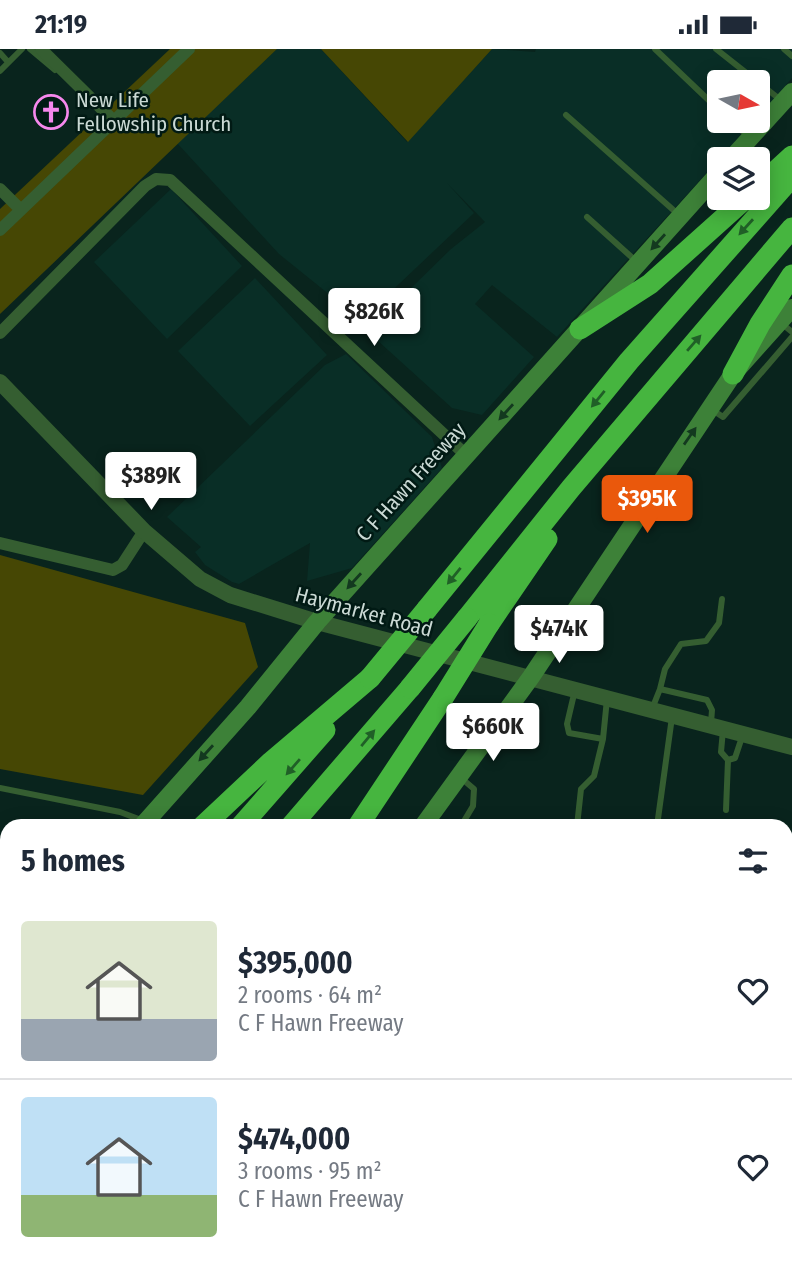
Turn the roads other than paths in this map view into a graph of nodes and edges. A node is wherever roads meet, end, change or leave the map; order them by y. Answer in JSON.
{"nodes":[{"id":1,"x":22,"y":49,"type":"edge"},
{"id":2,"x":30,"y":49,"type":"edge"},
{"id":3,"x":41,"y":49,"type":"edge"},
{"id":4,"x":189,"y":49,"type":"edge"},
{"id":5,"x":655,"y":49,"type":"edge"},
{"id":6,"x":716,"y":49,"type":"edge"},
{"id":7,"x":784,"y":49,"type":"edge"},
{"id":8,"x":0,"y":53,"type":"edge"},
{"id":9,"x":792,"y":56,"type":"edge"},
{"id":10,"x":8,"y":62,"type":"junction"},
{"id":11,"x":59,"y":66,"type":"junction"},
{"id":12,"x":0,"y":71,"type":"edge"},
{"id":13,"x":788,"y":97,"type":"edge"},
{"id":14,"x":707,"y":99,"type":"edge"},
{"id":15,"x":566,"y":115,"type":"dead end"},
{"id":16,"x":113,"y":120,"type":"junction"},
{"id":17,"x":744,"y":133,"type":"edge"},
{"id":18,"x":750,"y":138,"type":"junction"},
{"id":19,"x":742,"y":147,"type":"edge"},
{"id":20,"x":792,"y":156,"type":"edge"},
{"id":21,"x":770,"y":176,"type":"edge"},
{"id":22,"x":792,"y":177,"type":"edge"},
{"id":23,"x":707,"y":186,"type":"edge"},
{"id":24,"x":0,"y":189,"type":"edge"},
{"id":25,"x":21,"y":210,"type":"junction"},
{"id":26,"x":732,"y":210,"type":"edge"},
{"id":27,"x":680,"y":216,"type":"junction"},
{"id":28,"x":587,"y":217,"type":"dead end"},
{"id":29,"x":792,"y":228,"type":"edge"},
{"id":30,"x":0,"y":230,"type":"edge"},
{"id":31,"x":639,"y":263,"type":"junction"},
{"id":32,"x":792,"y":275,"type":"edge"},
{"id":33,"x":792,"y":308,"type":"edge"},
{"id":34,"x":580,"y":329,"type":"junction"},
{"id":35,"x":788,"y":330,"type":"edge"},
{"id":36,"x":0,"y":333,"type":"edge"},
{"id":37,"x":733,"y":374,"type":"junction"},
{"id":38,"x":0,"y":382,"type":"edge"},
{"id":39,"x":710,"y":408,"type":"junction"},
{"id":40,"x":619,"y":433,"type":"junction"},
{"id":41,"x":467,"y":456,"type":"junction"},
{"id":42,"x":144,"y":531,"type":"junction"},
{"id":43,"x":0,"y":543,"type":"edge"},
{"id":44,"x":722,"y":599,"type":"dead end"},
{"id":45,"x":317,"y":622,"type":"junction"},
{"id":46,"x":531,"y":677,"type":"junction"},
{"id":47,"x":370,"y":678,"type":"junction"},
{"id":48,"x":575,"y":688,"type":"junction"},
{"id":49,"x":660,"y":689,"type":"junction"},
{"id":50,"x":607,"y":697,"type":"junction"},
{"id":51,"x":652,"y":709,"type":"junction"},
{"id":52,"x":673,"y":715,"type":"junction"},
{"id":53,"x":717,"y":727,"type":"junction"},
{"id":54,"x":743,"y":734,"type":"junction"},
{"id":55,"x":603,"y":739,"type":"junction"},
{"id":56,"x":792,"y":747,"type":"edge"},
{"id":57,"x":728,"y":760,"type":"junction"},
{"id":58,"x":459,"y":776,"type":"junction"},
{"id":59,"x":0,"y":789,"type":"edge"},
{"id":60,"x":726,"y":810,"type":"dead end"},
{"id":61,"x":134,"y":819,"type":"edge"},
{"id":62,"x":148,"y":819,"type":"edge"},
{"id":63,"x":210,"y":819,"type":"edge"},
{"id":64,"x":247,"y":819,"type":"edge"},
{"id":65,"x":296,"y":819,"type":"edge"},
{"id":66,"x":363,"y":819,"type":"edge"},
{"id":67,"x":428,"y":819,"type":"edge"},
{"id":68,"x":465,"y":819,"type":"edge"},
{"id":69,"x":578,"y":819,"type":"edge"},
{"id":70,"x":658,"y":819,"type":"edge"}],
"edges":[{"from":1,"to":10,"type":"lane"},
{"from":2,"to":11,"type":"lane"},
{"from":3,"to":11,"type":"street"},
{"from":4,"to":16,"type":"street"},
{"from":5,"to":14,"type":"lane"},
{"from":6,"to":13,"type":"lane"},
{"from":7,"to":9,"type":"lane"},
{"from":8,"to":10,"type":"lane"},
{"from":10,"to":12,"type":"lane"},
{"from":11,"to":16,"type":"street"},
{"from":13,"to":18,"type":"main road"},
{"from":15,"to":27,"type":"lane"},
{"from":16,"to":25,"type":"street"},
{"from":17,"to":18,"type":"lane"},
{"from":18,"to":19,"type":"main road"},
{"from":20,"to":21,"type":"highway"},
{"from":22,"to":47,"type":"highway","one_way":true,"bridge":true},
{"from":23,"to":27,"type":"main road","name":"C F Hawn Freeway"},
{"from":24,"to":25,"type":"street"},
{"from":25,"to":30,"type":"street"},
{"from":26,"to":34,"type":"highway"},
{"from":27,"to":31,"type":"main road","name":"C F Hawn Freeway","one_way":true},
{"from":28,"to":31,"type":"lane"},
{"from":40,"to":29,"type":"highway","one_way":true},
{"from":31,"to":34,"type":"main road","name":"C F Hawn Freeway"},
{"from":32,"to":37,"type":"highway"},
{"from":33,"to":35,"type":"main road"},
{"from":34,"to":41,"type":"main road","name":"C F Hawn Freeway","one_way":true},
{"from":35,"to":37,"type":"main road"},
{"from":35,"to":39,"type":"lane"},
{"from":36,"to":41,"type":"street"},
{"from":37,"to":39,"type":"main road"},
{"from":38,"to":42,"type":"street","name":"Haymarket Road"},
{"from":46,"to":39,"type":"main road","one_way":true},
{"from":65,"to":40,"type":"highway","one_way":true,"bridge":true},
{"from":40,"to":66,"type":"highway","bridge":true},
{"from":41,"to":45,"type":"main road","name":"C F Hawn Freeway","one_way":true},
{"from":42,"to":43,"type":"street"},
{"from":42,"to":45,"type":"street","name":"Haymarket Road"},
{"from":44,"to":49,"type":"lane"},
{"from":45,"to":46,"type":"street","name":"Haymarket Road"},
{"from":45,"to":62,"type":"main road","name":"C F Hawn Freeway","one_way":true},
{"from":46,"to":48,"type":"street","name":"Haymarket Road"},
{"from":46,"to":58,"type":"main road"},
{"from":47,"to":63,"type":"highway"},
{"from":47,"to":64,"type":"highway","one_way":true},
{"from":48,"to":50,"type":"street","name":"Haymarket Road"},
{"from":48,"to":55,"type":"lane"},
{"from":49,"to":51,"type":"lane"},
{"from":49,"to":53,"type":"lane"},
{"from":50,"to":51,"type":"street","name":"Haymarket Road"},
{"from":50,"to":55,"type":"lane"},
{"from":51,"to":52,"type":"street","name":"Haymarket Road"},
{"from":52,"to":53,"type":"street","name":"Haymarket Road"},
{"from":52,"to":70,"type":"lane"},
{"from":53,"to":54,"type":"street","name":"Haymarket Road"},
{"from":53,"to":57,"type":"lane"},
{"from":54,"to":56,"type":"street","name":"Haymarket Road"},
{"from":54,"to":57,"type":"lane"},
{"from":55,"to":69,"type":"lane"},
{"from":57,"to":60,"type":"lane"},
{"from":58,"to":67,"type":"main road"},
{"from":58,"to":68,"type":"lane"},
{"from":59,"to":61,"type":"lane"}]}
